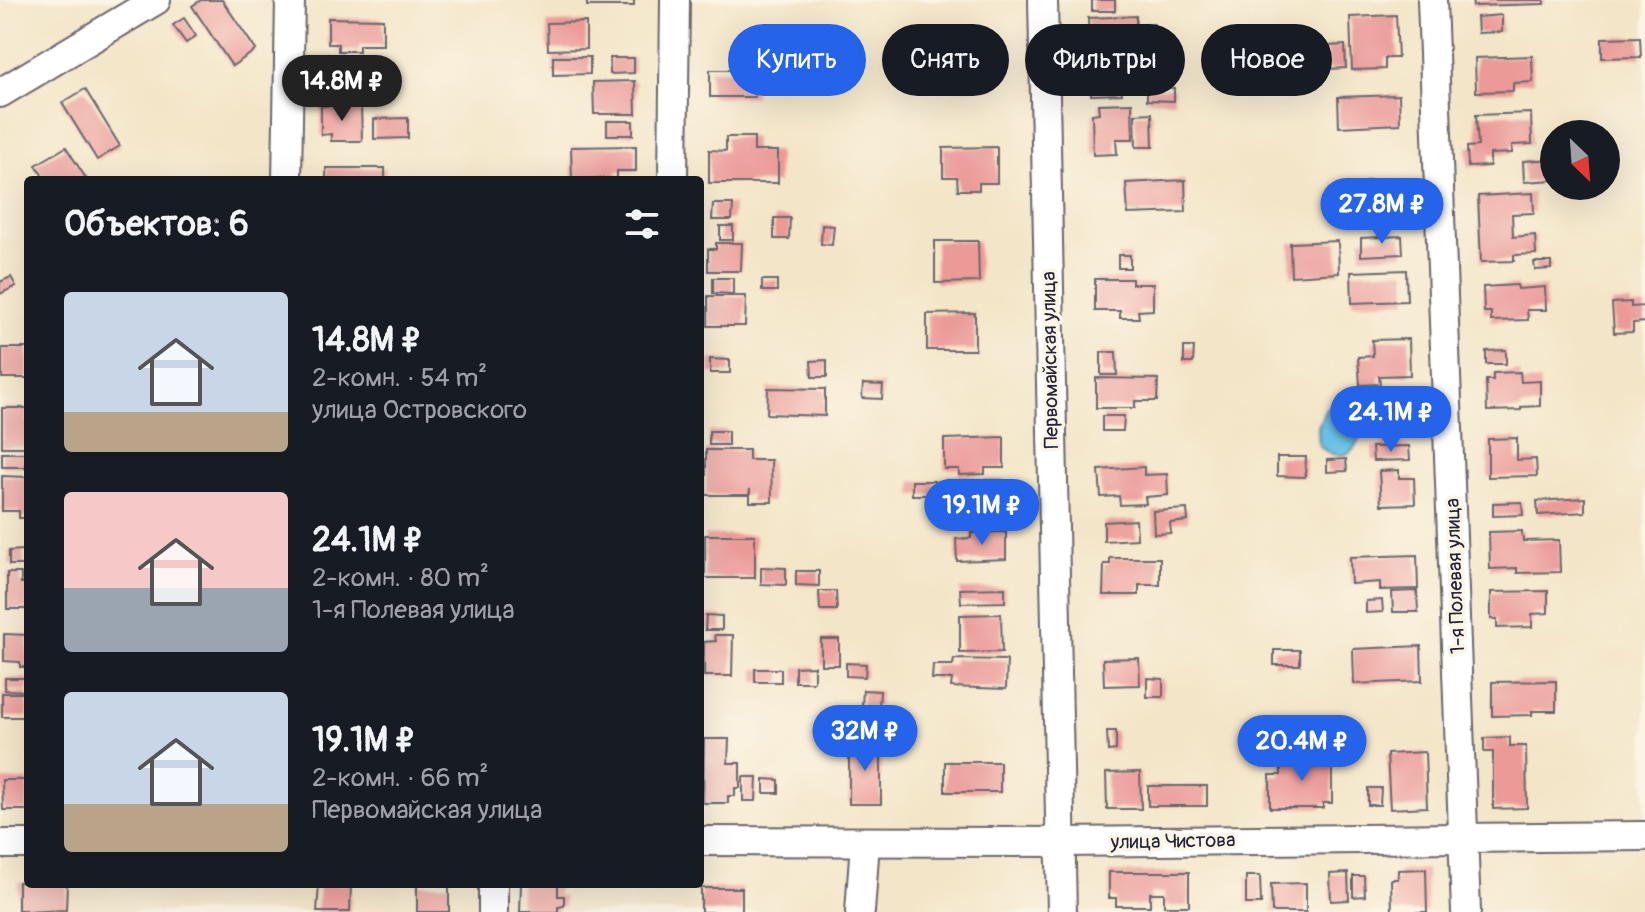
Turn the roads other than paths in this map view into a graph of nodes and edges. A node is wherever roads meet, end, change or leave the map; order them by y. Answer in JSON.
{"nodes":[{"id":1,"x":156,"y":0,"type":"edge"},
{"id":2,"x":290,"y":0,"type":"edge"},
{"id":3,"x":675,"y":0,"type":"edge"},
{"id":4,"x":1043,"y":0,"type":"edge"},
{"id":5,"x":1432,"y":0,"type":"edge"},
{"id":6,"x":0,"y":93,"type":"edge"},
{"id":7,"x":287,"y":176,"type":"edge"},
{"id":8,"x":673,"y":176,"type":"edge"},
{"id":9,"x":1645,"y":836,"type":"edge"},
{"id":10,"x":1465,"y":838,"type":"junction"},
{"id":11,"x":704,"y":841,"type":"edge"},
{"id":12,"x":865,"y":842,"type":"junction"},
{"id":13,"x":1060,"y":842,"type":"junction"},
{"id":14,"x":0,"y":844,"type":"edge"},
{"id":15,"x":24,"y":844,"type":"edge"},
{"id":16,"x":493,"y":888,"type":"edge"},
{"id":17,"x":493,"y":912,"type":"edge"},
{"id":18,"x":860,"y":912,"type":"edge"},
{"id":19,"x":1062,"y":912,"type":"edge"},
{"id":20,"x":1466,"y":912,"type":"edge"}],
"edges":[{"from":1,"to":6,"type":"street"},
{"from":2,"to":7,"type":"street"},
{"from":3,"to":8,"type":"street"},
{"from":4,"to":13,"type":"street","name":"Первомайская улица"},
{"from":5,"to":10,"type":"street","name":"1-я Полевая улица"},
{"from":9,"to":10,"type":"street","name":"улица Чистова"},
{"from":10,"to":13,"type":"street","name":"улица Чистова"},
{"from":10,"to":20,"type":"street","name":"1-я Полевая улица"},
{"from":11,"to":12,"type":"street","name":"улица Чистова"},
{"from":12,"to":13,"type":"street","name":"улица Чистова"},
{"from":12,"to":18,"type":"street"},
{"from":13,"to":19,"type":"street","name":"Первомайская улица"},
{"from":14,"to":15,"type":"street"},
{"from":16,"to":17,"type":"street"}]}
